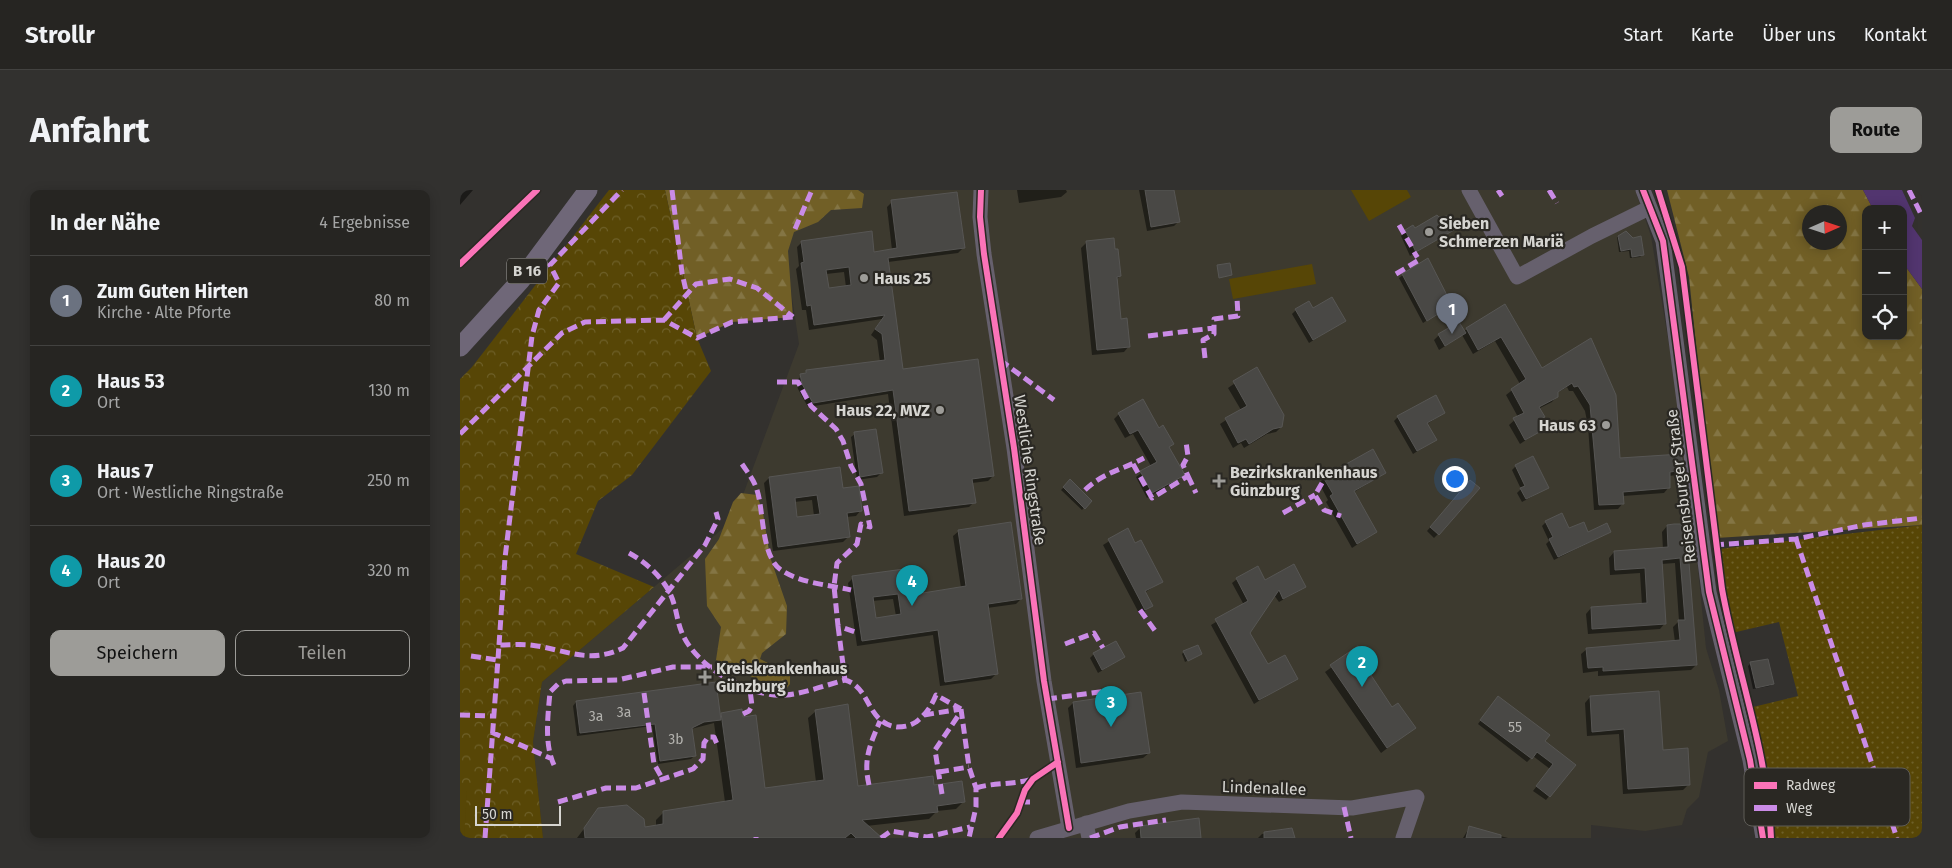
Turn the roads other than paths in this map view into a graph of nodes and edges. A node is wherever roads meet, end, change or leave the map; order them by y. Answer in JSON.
{"nodes":[{"id":1,"x":588,"y":190,"type":"edge"},
{"id":2,"x":981,"y":190,"type":"edge"},
{"id":3,"x":1469,"y":190,"type":"edge"},
{"id":4,"x":1643,"y":190,"type":"edge"},
{"id":5,"x":1650,"y":208,"type":"junction"},
{"id":6,"x":460,"y":347,"type":"edge"},
{"id":7,"x":1751,"y":768,"type":"edge"},
{"id":8,"x":1086,"y":823,"type":"junction"},
{"id":9,"x":1069,"y":828,"type":"junction"},
{"id":10,"x":1037,"y":838,"type":"edge"},
{"id":11,"x":1089,"y":838,"type":"edge"},
{"id":12,"x":1403,"y":838,"type":"edge"}],
"edges":[{"from":1,"to":6,"type":"main road","number":"B 16"},
{"from":2,"to":9,"type":"street","name":"Westliche Ringstraße"},
{"from":3,"to":5,"type":"street"},
{"from":4,"to":5,"type":"street","name":"Reisensburger Straße"},
{"from":5,"to":7,"type":"street","name":"Reisensburger Straße"},
{"from":8,"to":9,"type":"street","name":"Lindenallee"},
{"from":8,"to":11,"type":"street"},
{"from":8,"to":12,"type":"street","name":"Lindenallee"},
{"from":9,"to":10,"type":"street","name":"Lindenallee"}]}
